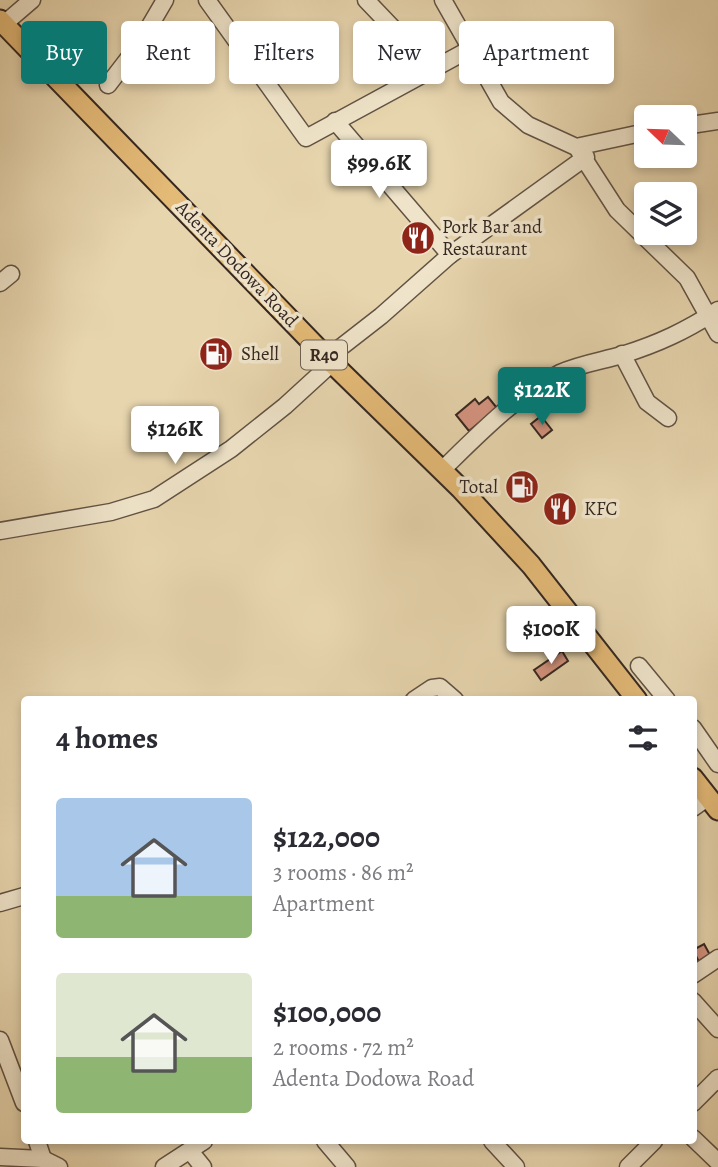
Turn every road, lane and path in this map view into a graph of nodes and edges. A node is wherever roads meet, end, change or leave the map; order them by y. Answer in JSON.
{"nodes":[{"id":1,"x":32,"y":0,"type":"edge"},
{"id":2,"x":165,"y":0,"type":"edge"},
{"id":3,"x":207,"y":0,"type":"edge"},
{"id":4,"x":366,"y":0,"type":"edge"},
{"id":5,"x":446,"y":1,"type":"edge"},
{"id":6,"x":386,"y":21,"type":"edge"},
{"id":7,"x":2,"y":22,"type":"edge"},
{"id":8,"x":459,"y":26,"type":"edge"},
{"id":9,"x":402,"y":84,"type":"edge"},
{"id":10,"x":491,"y":84,"type":"edge"},
{"id":11,"x":108,"y":85,"type":"dead end"},
{"id":12,"x":335,"y":121,"type":"junction"},
{"id":13,"x":718,"y":121,"type":"edge"},
{"id":14,"x":697,"y":124,"type":"edge"},
{"id":15,"x":634,"y":136,"type":"edge"},
{"id":16,"x":581,"y":152,"type":"junction"},
{"id":17,"x":450,"y":255,"type":"junction"},
{"id":18,"x":713,"y":313,"type":"edge"},
{"id":19,"x":718,"y":334,"type":"edge"},
{"id":20,"x":622,"y":355,"type":"junction"},
{"id":21,"x":329,"y":360,"type":"junction"},
{"id":22,"x":668,"y":418,"type":"dead end"},
{"id":23,"x":441,"y":471,"type":"junction"},
{"id":24,"x":0,"y":531,"type":"edge"},
{"id":25,"x":639,"y":666,"type":"dead end"},
{"id":26,"x":420,"y":696,"type":"edge"},
{"id":27,"x":450,"y":696,"type":"edge"},
{"id":28,"x":634,"y":696,"type":"edge"},
{"id":29,"x":664,"y":696,"type":"edge"},
{"id":30,"x":697,"y":734,"type":"edge"},
{"id":31,"x":718,"y":764,"type":"edge"},
{"id":32,"x":697,"y":786,"type":"edge"},
{"id":33,"x":706,"y":805,"type":"edge"},
{"id":34,"x":21,"y":897,"type":"edge"},
{"id":35,"x":0,"y":903,"type":"edge"},
{"id":36,"x":718,"y":958,"type":"edge"},
{"id":37,"x":697,"y":972,"type":"edge"},
{"id":38,"x":697,"y":1005,"type":"edge"},
{"id":39,"x":718,"y":1029,"type":"edge"},
{"id":40,"x":0,"y":1040,"type":"edge"},
{"id":41,"x":718,"y":1078,"type":"edge"},
{"id":42,"x":21,"y":1094,"type":"edge"},
{"id":43,"x":697,"y":1099,"type":"edge"},
{"id":44,"x":697,"y":1142,"type":"edge"},
{"id":45,"x":38,"y":1144,"type":"edge"},
{"id":46,"x":200,"y":1144,"type":"edge"},
{"id":47,"x":328,"y":1144,"type":"edge"},
{"id":48,"x":495,"y":1144,"type":"edge"},
{"id":49,"x":645,"y":1144,"type":"edge"},
{"id":50,"x":190,"y":1151,"type":"junction"},
{"id":51,"x":0,"y":1157,"type":"edge"},
{"id":52,"x":43,"y":1159,"type":"junction"},
{"id":53,"x":718,"y":1162,"type":"edge"},
{"id":54,"x":59,"y":1167,"type":"edge"},
{"id":55,"x":164,"y":1167,"type":"edge"},
{"id":56,"x":203,"y":1167,"type":"edge"},
{"id":57,"x":347,"y":1167,"type":"edge"},
{"id":58,"x":516,"y":1167,"type":"edge"},
{"id":59,"x":628,"y":1167,"type":"edge"}],
"edges":[{"from":1,"to":7,"type":"street"},
{"from":2,"to":11,"type":"street"},
{"from":3,"to":12,"type":"street"},
{"from":4,"to":6,"type":"street"},
{"from":5,"to":8,"type":"street"},
{"from":7,"to":21,"type":"main road","name":"Adenta Dodowa Road","number":"R40"},
{"from":9,"to":12,"type":"street"},
{"from":10,"to":16,"type":"street"},
{"from":12,"to":17,"type":"street"},
{"from":13,"to":14,"type":"street"},
{"from":15,"to":16,"type":"street"},
{"from":16,"to":17,"type":"street"},
{"from":16,"to":18,"type":"street"},
{"from":17,"to":21,"type":"street"},
{"from":18,"to":19,"type":"street"},
{"from":18,"to":20,"type":"street"},
{"from":20,"to":22,"type":"street"},
{"from":20,"to":23,"type":"street"},
{"from":21,"to":23,"type":"main road","name":"Adenta Dodowa Road","number":"R40"},
{"from":21,"to":24,"type":"street"},
{"from":23,"to":28,"type":"main road","name":"Adenta Dodowa Road","number":"R40"},
{"from":25,"to":29,"type":"street"},
{"from":26,"to":27,"type":"street"},
{"from":30,"to":31,"type":"street"},
{"from":32,"to":33,"type":"main road"},
{"from":34,"to":35,"type":"street"},
{"from":36,"to":37,"type":"street"},
{"from":38,"to":39,"type":"street"},
{"from":40,"to":42,"type":"street"},
{"from":41,"to":43,"type":"street"},
{"from":44,"to":53,"type":"street"},
{"from":45,"to":52,"type":"street"},
{"from":46,"to":50,"type":"street"},
{"from":47,"to":57,"type":"street"},
{"from":48,"to":58,"type":"street"},
{"from":49,"to":59,"type":"street"},
{"from":50,"to":55,"type":"street"},
{"from":50,"to":56,"type":"street"},
{"from":51,"to":52,"type":"street"},
{"from":52,"to":54,"type":"street"}]}
